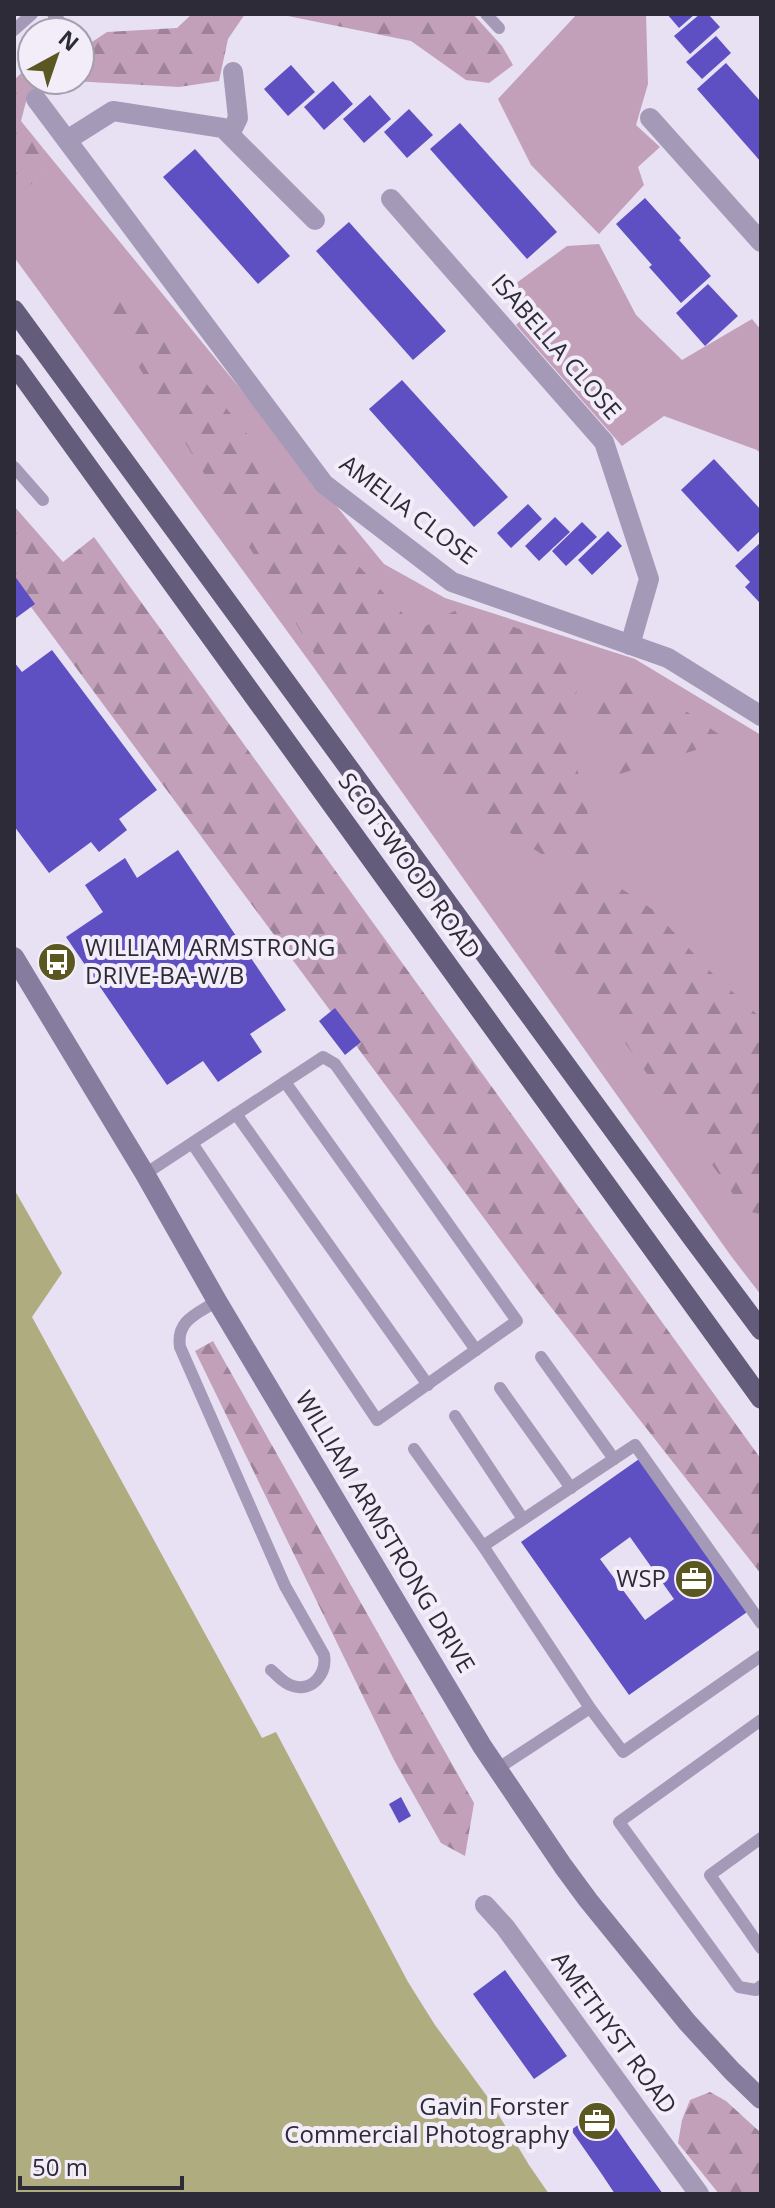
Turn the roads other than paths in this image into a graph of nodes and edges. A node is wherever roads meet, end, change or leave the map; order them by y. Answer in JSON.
{"nodes":[{"id":1,"x":32,"y":14,"type":"edge"},
{"id":2,"x":486,"y":14,"type":"edge"},
{"id":3,"x":499,"y":28,"type":"dead end"},
{"id":4,"x":14,"y":30,"type":"edge"},
{"id":5,"x":233,"y":72,"type":"dead end"},
{"id":6,"x":36,"y":99,"type":"dead end"},
{"id":7,"x":650,"y":118,"type":"dead end"},
{"id":8,"x":230,"y":134,"type":"junction"},
{"id":9,"x":67,"y":140,"type":"junction"},
{"id":10,"x":391,"y":199,"type":"dead end"},
{"id":11,"x":315,"y":220,"type":"dead end"},
{"id":12,"x":761,"y":242,"type":"edge"},
{"id":13,"x":14,"y":310,"type":"edge"},
{"id":14,"x":14,"y":364,"type":"edge"},
{"id":15,"x":14,"y":467,"type":"edge"},
{"id":16,"x":43,"y":500,"type":"dead end"},
{"id":17,"x":630,"y":645,"type":"junction"},
{"id":18,"x":761,"y":716,"type":"edge"},
{"id":19,"x":14,"y":957,"type":"edge"},
{"id":20,"x":285,"y":1082,"type":"junction"},
{"id":21,"x":236,"y":1114,"type":"junction"},
{"id":22,"x":192,"y":1143,"type":"junction"},
{"id":23,"x":145,"y":1174,"type":"junction"},
{"id":24,"x":217,"y":1301,"type":"junction"},
{"id":25,"x":761,"y":1330,"type":"edge"},
{"id":26,"x":476,"y":1350,"type":"junction"},
{"id":27,"x":541,"y":1357,"type":"dead end"},
{"id":28,"x":428,"y":1385,"type":"junction"},
{"id":29,"x":500,"y":1388,"type":"dead end"},
{"id":30,"x":761,"y":1399,"type":"edge"},
{"id":31,"x":455,"y":1416,"type":"dead end"},
{"id":32,"x":414,"y":1449,"type":"dead end"},
{"id":33,"x":614,"y":1459,"type":"junction"},
{"id":34,"x":571,"y":1488,"type":"junction"},
{"id":35,"x":523,"y":1519,"type":"junction"},
{"id":36,"x":483,"y":1546,"type":"junction"},
{"id":37,"x":761,"y":1623,"type":"edge"},
{"id":38,"x":761,"y":1656,"type":"edge"},
{"id":39,"x":271,"y":1670,"type":"dead end"},
{"id":40,"x":590,"y":1708,"type":"junction"},
{"id":41,"x":761,"y":1720,"type":"edge"},
{"id":42,"x":497,"y":1769,"type":"junction"},
{"id":43,"x":761,"y":1838,"type":"edge"},
{"id":44,"x":485,"y":1905,"type":"dead end"},
{"id":45,"x":761,"y":1948,"type":"edge"},
{"id":46,"x":761,"y":1986,"type":"edge"},
{"id":47,"x":761,"y":2097,"type":"edge"},
{"id":48,"x":699,"y":2194,"type":"edge"}],
"edges":[{"from":1,"to":4,"type":"lane"},
{"from":2,"to":3,"type":"lane"},
{"from":5,"to":8,"type":"street"},
{"from":6,"to":9,"type":"street","name":"AMELIA CLOSE"},
{"from":7,"to":12,"type":"street"},
{"from":8,"to":9,"type":"street"},
{"from":8,"to":11,"type":"street"},
{"from":9,"to":17,"type":"street","name":"AMELIA CLOSE"},
{"from":10,"to":17,"type":"street","name":"ISABELLA CLOSE"},
{"from":13,"to":25,"type":"main road","name":"SCOTSWOOD ROAD"},
{"from":14,"to":30,"type":"main road","name":"SCOTSWOOD ROAD"},
{"from":15,"to":16,"type":"lane"},
{"from":17,"to":18,"type":"street","name":"AMELIA CLOSE"},
{"from":19,"to":23,"type":"street","name":"WILLIAM ARMSTRONG DRIVE"},
{"from":20,"to":21,"type":"lane"},
{"from":20,"to":26,"type":"lane"},
{"from":20,"to":26,"type":"lane"},
{"from":21,"to":22,"type":"lane"},
{"from":21,"to":28,"type":"lane"},
{"from":22,"to":23,"type":"lane"},
{"from":22,"to":28,"type":"lane"},
{"from":23,"to":24,"type":"street","name":"WILLIAM ARMSTRONG DRIVE"},
{"from":24,"to":39,"type":"lane"},
{"from":24,"to":42,"type":"street","name":"WILLIAM ARMSTRONG DRIVE"},
{"from":26,"to":28,"type":"lane"},
{"from":27,"to":33,"type":"lane"},
{"from":29,"to":34,"type":"lane"},
{"from":31,"to":35,"type":"lane"},
{"from":32,"to":36,"type":"lane"},
{"from":33,"to":34,"type":"lane"},
{"from":33,"to":37,"type":"lane"},
{"from":34,"to":35,"type":"lane"},
{"from":35,"to":36,"type":"lane"},
{"from":36,"to":40,"type":"lane"},
{"from":38,"to":40,"type":"lane"},
{"from":40,"to":42,"type":"lane"},
{"from":41,"to":46,"type":"lane"},
{"from":42,"to":47,"type":"street","name":"WILLIAM ARMSTRONG DRIVE"},
{"from":43,"to":45,"type":"lane"},
{"from":44,"to":48,"type":"street","name":"AMETHYST ROAD"}]}
